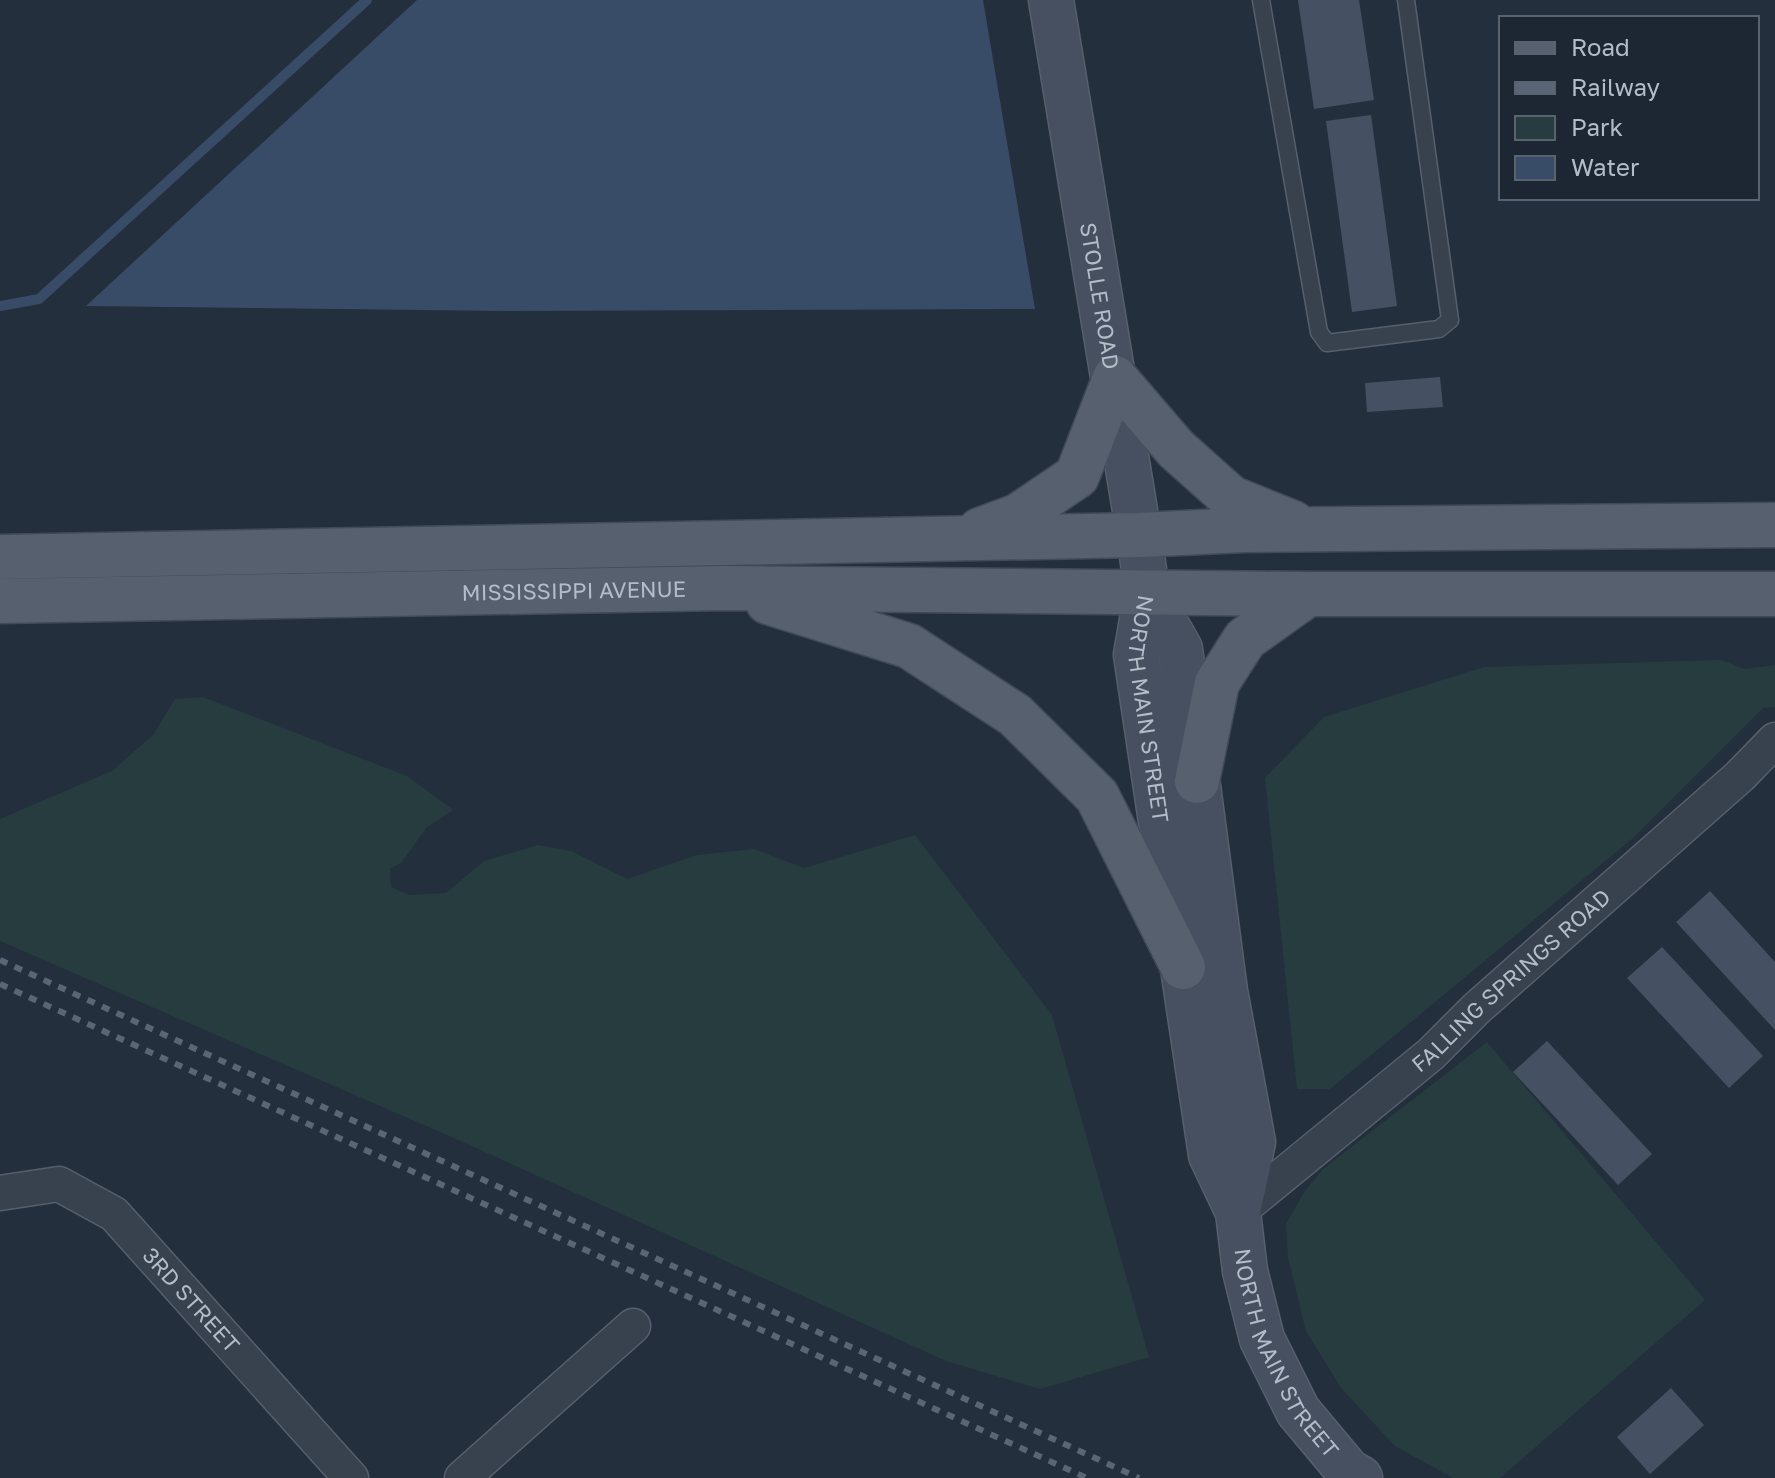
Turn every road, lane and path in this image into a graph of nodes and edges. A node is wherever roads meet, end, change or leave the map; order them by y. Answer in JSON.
{"nodes":[{"id":1,"x":1051,"y":0,"type":"edge"},
{"id":2,"x":1261,"y":0,"type":"edge"},
{"id":3,"x":1406,"y":0,"type":"edge"},
{"id":4,"x":1115,"y":378,"type":"junction"},
{"id":5,"x":1775,"y":525,"type":"edge"},
{"id":6,"x":1308,"y":530,"type":"junction"},
{"id":7,"x":1139,"y":535,"type":"junction"},
{"id":8,"x":959,"y":538,"type":"junction"},
{"id":9,"x":0,"y":557,"type":"edge"},
{"id":10,"x":724,"y":588,"type":"junction"},
{"id":11,"x":1147,"y":591,"type":"junction"},
{"id":12,"x":1308,"y":594,"type":"junction"},
{"id":13,"x":1775,"y":594,"type":"edge"},
{"id":14,"x":0,"y":601,"type":"edge"},
{"id":15,"x":1775,"y":740,"type":"edge"},
{"id":16,"x":1197,"y":781,"type":"junction"},
{"id":17,"x":1183,"y":967,"type":"junction"},
{"id":18,"x":0,"y":1193,"type":"edge"},
{"id":19,"x":1238,"y":1212,"type":"junction"},
{"id":20,"x":633,"y":1326,"type":"dead end"},
{"id":21,"x":351,"y":1478,"type":"edge"},
{"id":22,"x":462,"y":1478,"type":"edge"},
{"id":23,"x":1360,"y":1478,"type":"edge"}],
"edges":[{"from":1,"to":4,"type":"main road","name":"STOLLE ROAD"},
{"from":2,"to":3,"type":"lane"},
{"from":4,"to":6,"type":"main road"},
{"from":4,"to":7,"type":"main road","name":"STOLLE ROAD"},
{"from":4,"to":8,"type":"main road"},
{"from":5,"to":6,"type":"main road","name":"MISSISSIPPI AVENUE"},
{"from":6,"to":7,"type":"main road","name":"MISSISSIPPI AVENUE"},
{"from":7,"to":8,"type":"main road","name":"MISSISSIPPI AVENUE"},
{"from":7,"to":11,"type":"main road","name":"STOLLE ROAD"},
{"from":8,"to":9,"type":"main road","name":"MISSISSIPPI AVENUE"},
{"from":10,"to":11,"type":"main road","name":"MISSISSIPPI AVENUE"},
{"from":10,"to":14,"type":"main road","name":"MISSISSIPPI AVENUE"},
{"from":10,"to":17,"type":"main road"},
{"from":11,"to":12,"type":"main road","name":"MISSISSIPPI AVENUE"},
{"from":11,"to":16,"type":"main road","name":"NORTH MAIN STREET"},
{"from":11,"to":17,"type":"main road","name":"NORTH MAIN STREET"},
{"from":12,"to":13,"type":"main road","name":"MISSISSIPPI AVENUE"},
{"from":12,"to":16,"type":"main road"},
{"from":15,"to":19,"type":"street","name":"FALLING SPRINGS ROAD"},
{"from":16,"to":19,"type":"main road","name":"NORTH MAIN STREET"},
{"from":17,"to":19,"type":"main road","name":"NORTH MAIN STREET"},
{"from":18,"to":21,"type":"street","name":"3RD STREET"},
{"from":19,"to":23,"type":"main road","name":"NORTH MAIN STREET"},
{"from":20,"to":22,"type":"street"}]}
